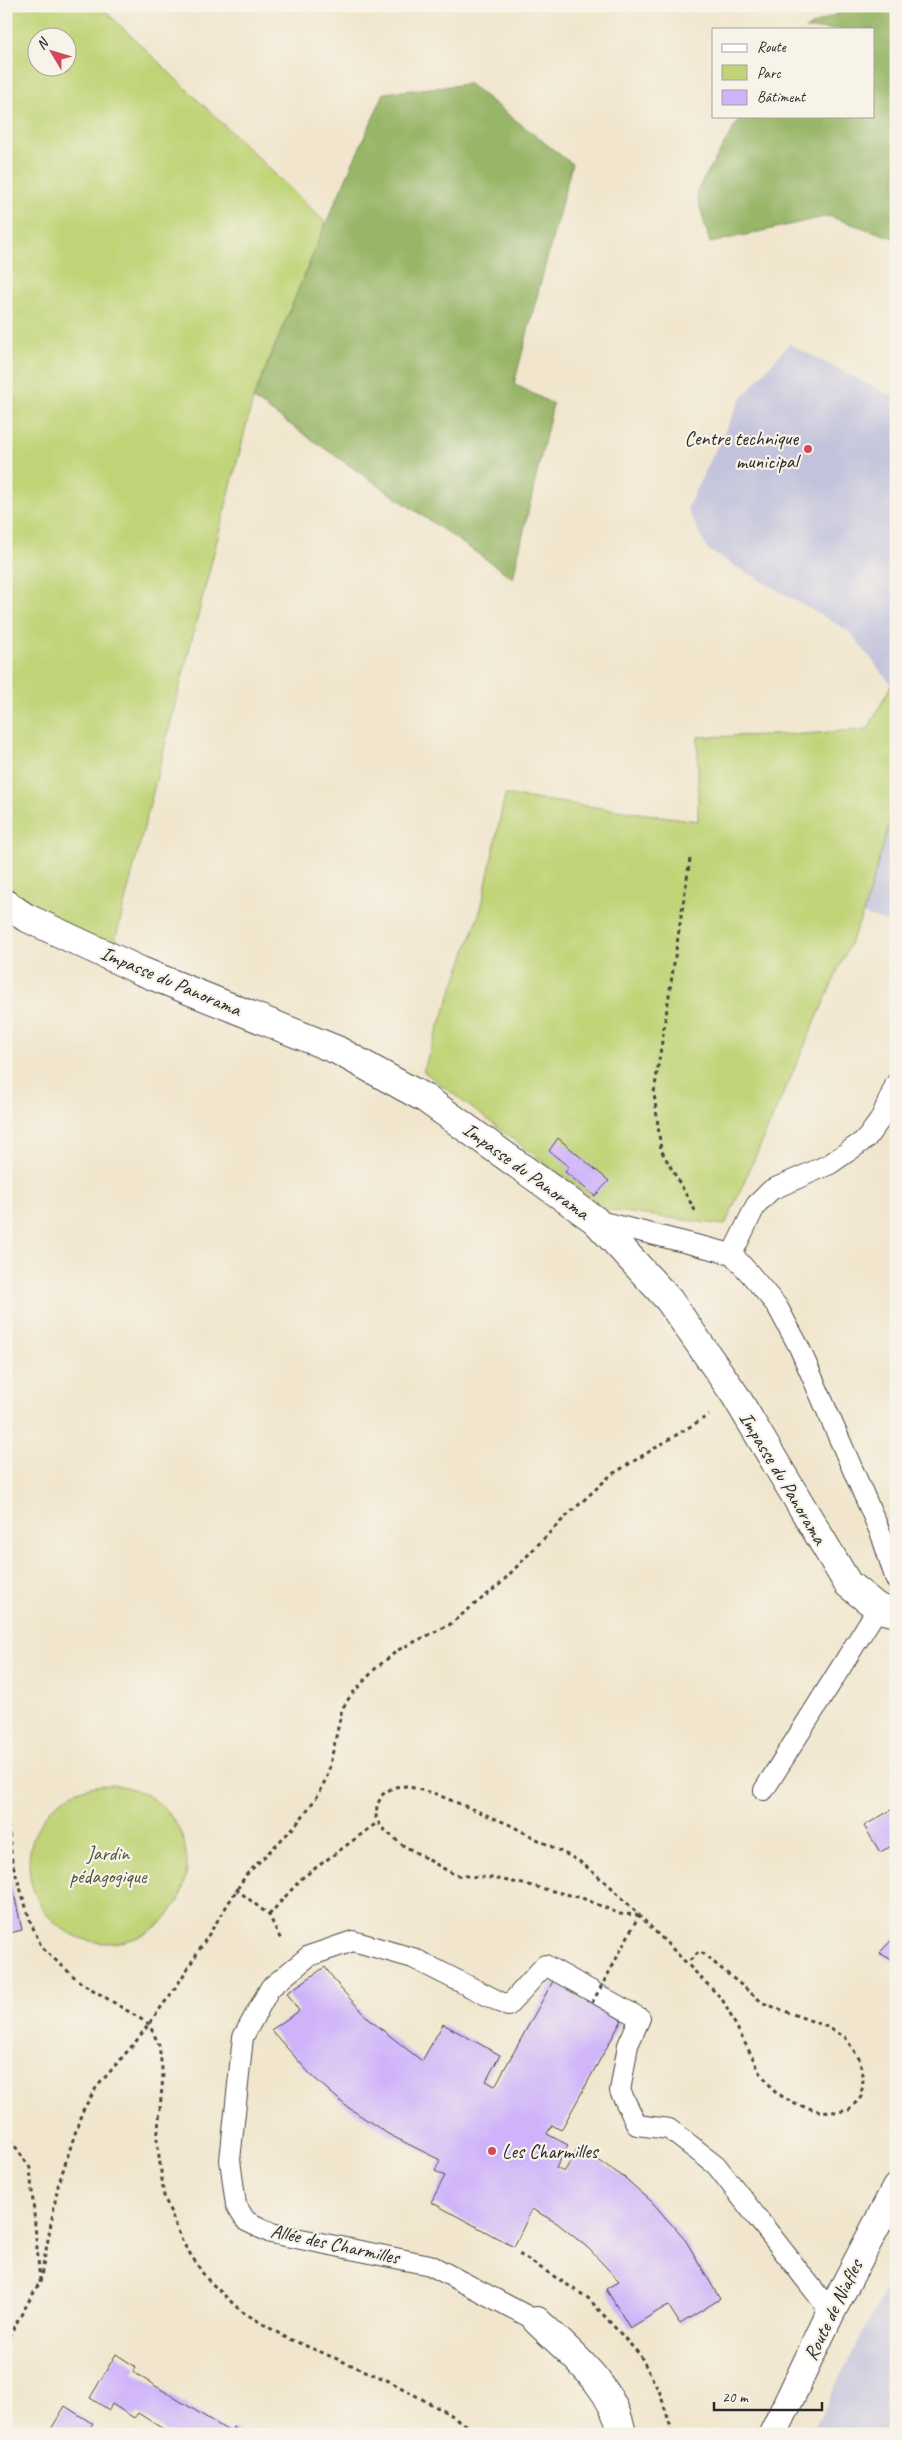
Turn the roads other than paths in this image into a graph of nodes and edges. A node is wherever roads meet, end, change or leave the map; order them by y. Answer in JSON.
{"nodes":[{"id":1,"x":6,"y":904,"type":"edge"},
{"id":2,"x":896,"y":1083,"type":"edge"},
{"id":3,"x":595,"y":1220,"type":"junction"},
{"id":4,"x":732,"y":1254,"type":"junction"},
{"id":5,"x":896,"y":1580,"type":"edge"},
{"id":6,"x":887,"y":1611,"type":"edge"},
{"id":7,"x":764,"y":1790,"type":"dead end"},
{"id":8,"x":896,"y":2188,"type":"edge"},
{"id":9,"x":832,"y":2312,"type":"junction"},
{"id":10,"x":538,"y":2321,"type":"joint"},
{"id":11,"x":622,"y":2434,"type":"edge"},
{"id":12,"x":773,"y":2434,"type":"edge"}],
"edges":[{"from":1,"to":3,"type":"street","name":"Impasse du Panorama"},
{"from":2,"to":4,"type":"lane"},
{"from":3,"to":4,"type":"lane"},
{"from":3,"to":6,"type":"street","name":"Impasse du Panorama"},
{"from":4,"to":5,"type":"lane"},
{"from":6,"to":7,"type":"lane"},
{"from":8,"to":9,"type":"street","name":"Route de Niafles"},
{"from":9,"to":10,"type":"lane","name":"Allée des Charmilles"},
{"from":9,"to":12,"type":"street","name":"Route de Niafles"},
{"from":10,"to":11,"type":"street","name":"Allée des Charmilles"}]}
